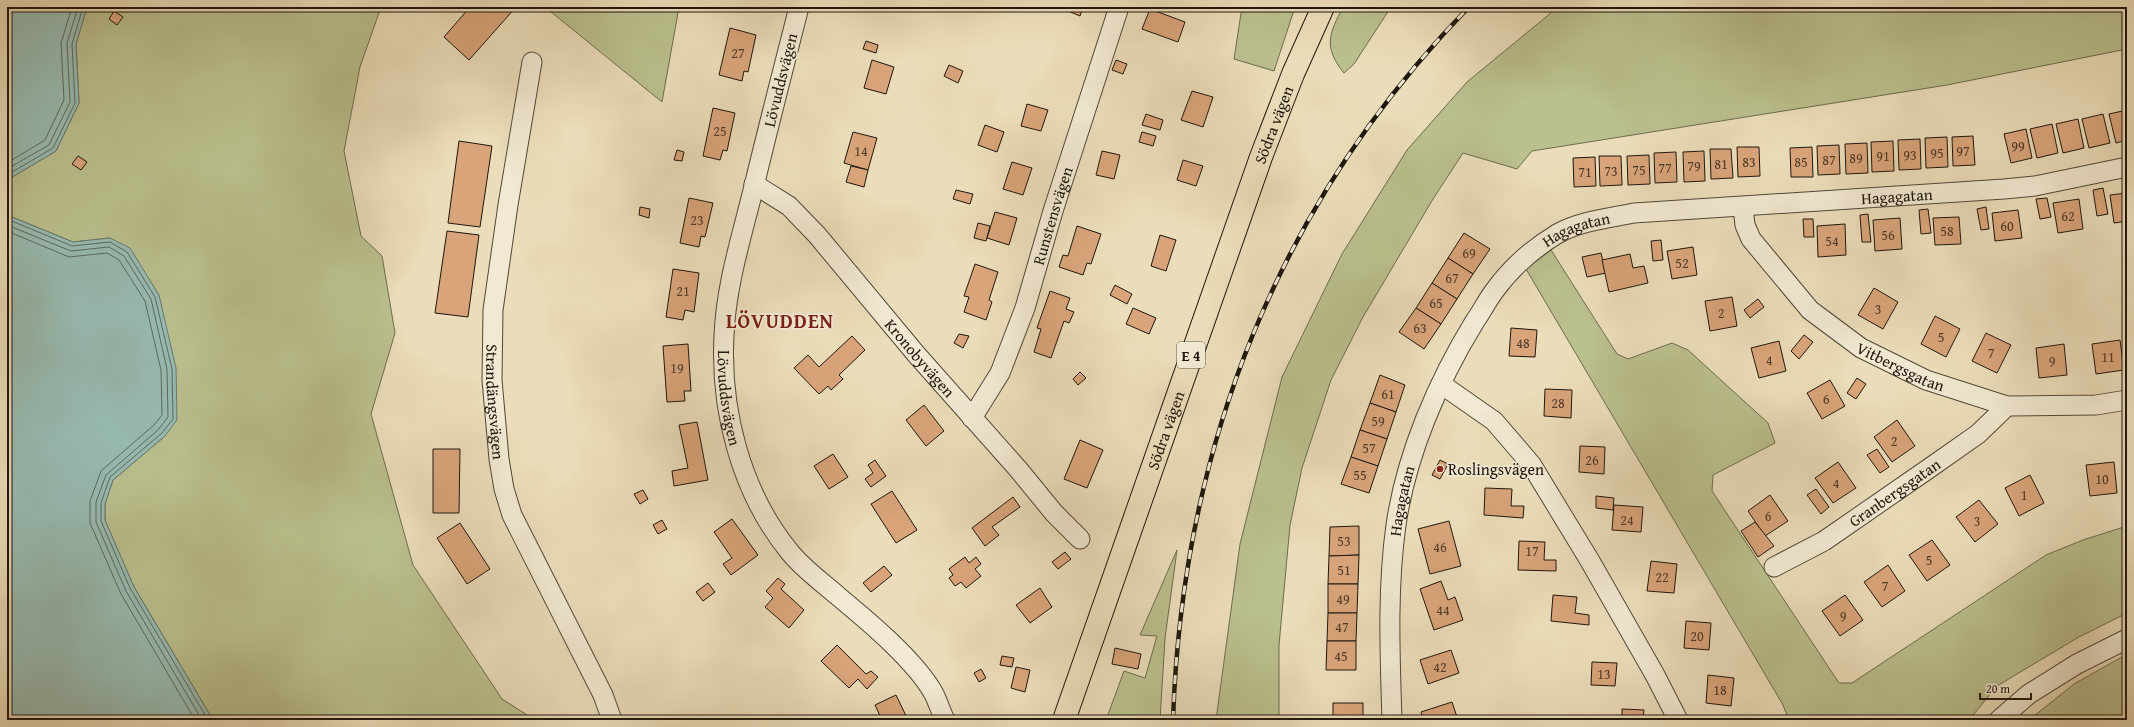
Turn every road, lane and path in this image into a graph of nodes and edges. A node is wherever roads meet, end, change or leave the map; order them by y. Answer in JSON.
{"nodes":[{"id":1,"x":798,"y":7,"type":"edge"},
{"id":2,"x":1119,"y":7,"type":"edge"},
{"id":3,"x":1324,"y":7,"type":"edge"},
{"id":4,"x":532,"y":62,"type":"dead end"},
{"id":5,"x":2127,"y":167,"type":"edge"},
{"id":6,"x":754,"y":184,"type":"junction"},
{"id":7,"x":1743,"y":206,"type":"junction"},
{"id":8,"x":1441,"y":384,"type":"junction"},
{"id":9,"x":2127,"y":400,"type":"edge"},
{"id":10,"x":2007,"y":406,"type":"junction"},
{"id":11,"x":972,"y":418,"type":"junction"},
{"id":12,"x":1080,"y":539,"type":"dead end"},
{"id":13,"x":1774,"y":567,"type":"dead end"},
{"id":14,"x":2127,"y":639,"type":"edge"},
{"id":15,"x":612,"y":720,"type":"edge"},
{"id":16,"x":945,"y":720,"type":"edge"},
{"id":17,"x":1064,"y":720,"type":"edge"},
{"id":18,"x":1392,"y":720,"type":"edge"},
{"id":19,"x":1678,"y":720,"type":"edge"},
{"id":20,"x":1999,"y":720,"type":"edge"}],
"edges":[{"from":1,"to":6,"type":"street","name":"Lövuddsvägen"},
{"from":2,"to":11,"type":"street","name":"Runstensvägen"},
{"from":3,"to":17,"type":"highway","name":"Södra vägen","number":"E 4"},
{"from":4,"to":15,"type":"street","name":"Strandängsvägen"},
{"from":5,"to":7,"type":"street","name":"Hagagatan"},
{"from":6,"to":11,"type":"street","name":"Kronobyvägen"},
{"from":6,"to":16,"type":"street","name":"Lövuddsvägen"},
{"from":7,"to":8,"type":"street","name":"Hagagatan"},
{"from":7,"to":10,"type":"street","name":"Vitbergsgatan"},
{"from":8,"to":18,"type":"street","name":"Hagagatan"},
{"from":8,"to":19,"type":"street"},
{"from":9,"to":10,"type":"street","name":"Vitbergsgatan"},
{"from":10,"to":13,"type":"street","name":"Granbergsgatan"},
{"from":11,"to":12,"type":"street","name":"Kronobyvägen"},
{"from":14,"to":20,"type":"street"}]}
